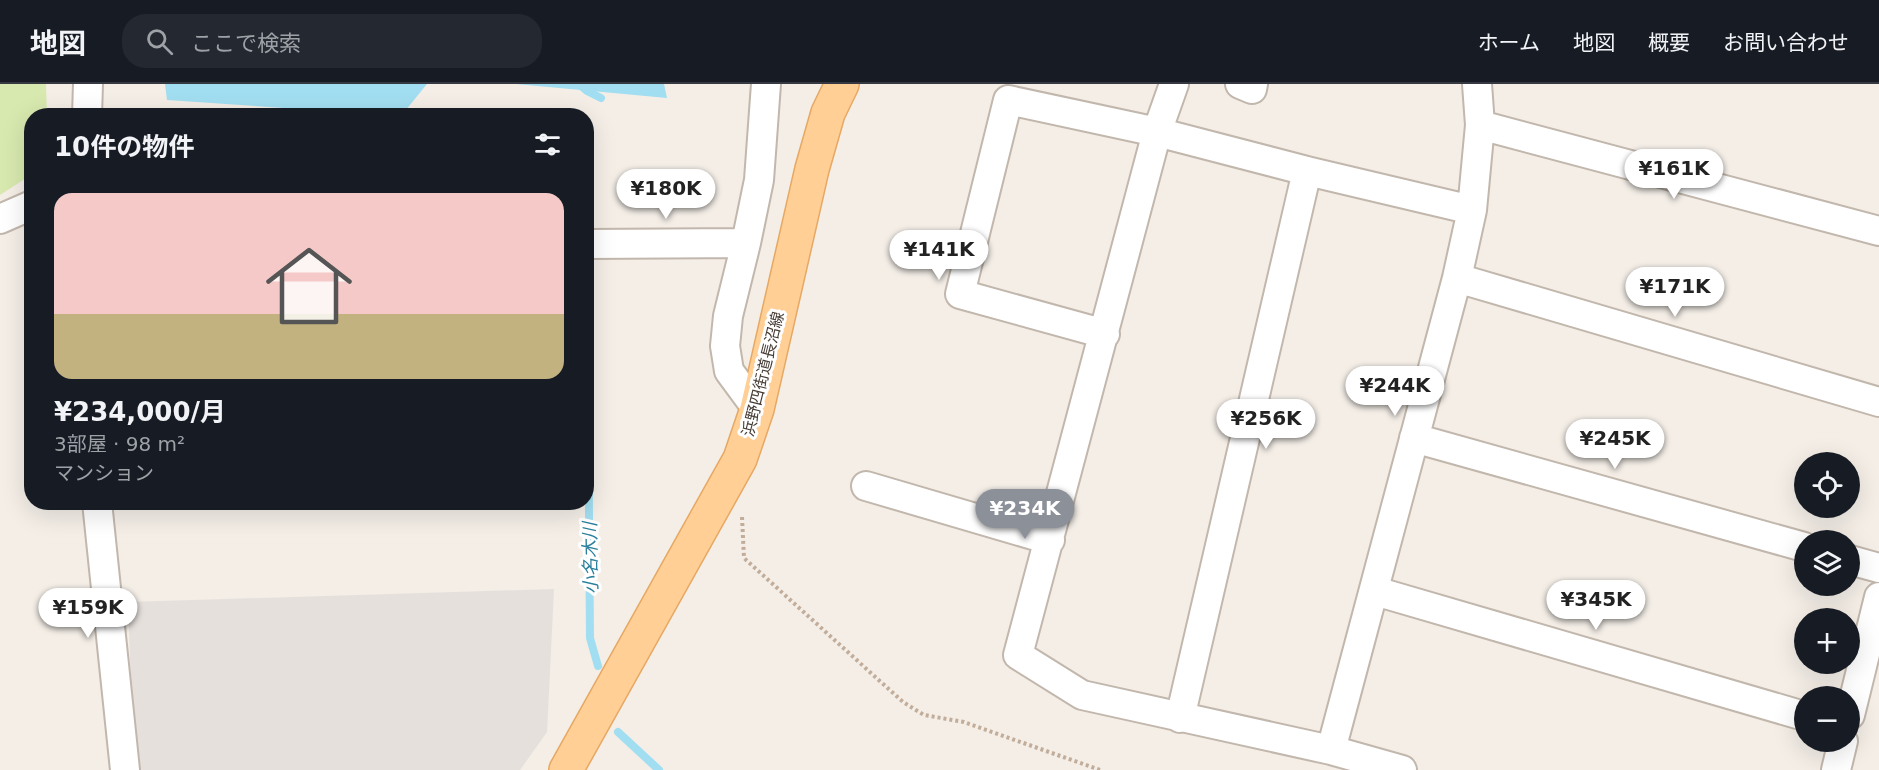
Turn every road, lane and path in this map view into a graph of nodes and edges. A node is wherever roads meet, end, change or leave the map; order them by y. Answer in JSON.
{"nodes":[{"id":1,"x":88,"y":84,"type":"edge"},
{"id":2,"x":766,"y":84,"type":"edge"},
{"id":3,"x":842,"y":84,"type":"edge"},
{"id":4,"x":1174,"y":84,"type":"edge"},
{"id":5,"x":1240,"y":84,"type":"edge"},
{"id":6,"x":1253,"y":84,"type":"edge"},
{"id":7,"x":1477,"y":84,"type":"edge"},
{"id":8,"x":87,"y":108,"type":"edge"},
{"id":9,"x":1480,"y":125,"type":"junction"},
{"id":10,"x":1157,"y":132,"type":"junction"},
{"id":11,"x":1307,"y":171,"type":"junction"},
{"id":12,"x":24,"y":208,"type":"edge"},
{"id":13,"x":1472,"y":210,"type":"junction"},
{"id":14,"x":0,"y":219,"type":"edge"},
{"id":15,"x":1879,"y":231,"type":"edge"},
{"id":16,"x":746,"y":243,"type":"junction"},
{"id":17,"x":594,"y":244,"type":"edge"},
{"id":18,"x":1457,"y":278,"type":"junction"},
{"id":19,"x":1105,"y":334,"type":"junction"},
{"id":20,"x":1879,"y":402,"type":"edge"},
{"id":21,"x":757,"y":409,"type":"junction"},
{"id":22,"x":1413,"y":438,"type":"junction"},
{"id":23,"x":866,"y":486,"type":"dead end"},
{"id":24,"x":98,"y":510,"type":"edge"},
{"id":25,"x":742,"y":514,"type":"dead end"},
{"id":26,"x":1050,"y":540,"type":"junction"},
{"id":27,"x":1794,"y":544,"type":"edge"},
{"id":28,"x":1860,"y":563,"type":"edge"},
{"id":29,"x":1879,"y":568,"type":"edge"},
{"id":30,"x":1375,"y":591,"type":"junction"},
{"id":31,"x":1879,"y":597,"type":"edge"},
{"id":32,"x":1857,"y":686,"type":"edge"},
{"id":33,"x":1794,"y":713,"type":"edge"},
{"id":34,"x":1180,"y":718,"type":"junction"},
{"id":35,"x":1331,"y":750,"type":"junction"},
{"id":36,"x":1840,"y":752,"type":"edge"},
{"id":37,"x":125,"y":770,"type":"edge"},
{"id":38,"x":566,"y":770,"type":"edge"},
{"id":39,"x":1100,"y":770,"type":"edge"},
{"id":40,"x":1402,"y":770,"type":"edge"},
{"id":41,"x":1836,"y":770,"type":"edge"}],
"edges":[{"from":1,"to":8,"type":"street"},
{"from":2,"to":16,"type":"street"},
{"from":3,"to":21,"type":"main road","name":"浜野四街道長沼線"},
{"from":4,"to":10,"type":"street"},
{"from":5,"to":6,"type":"street"},
{"from":7,"to":9,"type":"street"},
{"from":9,"to":13,"type":"street"},
{"from":9,"to":15,"type":"street"},
{"from":10,"to":11,"type":"street"},
{"from":10,"to":19,"type":"street"},
{"from":10,"to":19,"type":"street"},
{"from":11,"to":13,"type":"street"},
{"from":11,"to":34,"type":"street"},
{"from":12,"to":14,"type":"street"},
{"from":13,"to":18,"type":"street"},
{"from":16,"to":17,"type":"street"},
{"from":16,"to":21,"type":"street"},
{"from":18,"to":20,"type":"street"},
{"from":18,"to":22,"type":"street"},
{"from":19,"to":26,"type":"street"},
{"from":21,"to":38,"type":"main road","name":"浜野四街道長沼線"},
{"from":22,"to":27,"type":"street"},
{"from":22,"to":30,"type":"street"},
{"from":23,"to":26,"type":"street"},
{"from":24,"to":37,"type":"street"},
{"from":25,"to":39,"type":"path"},
{"from":26,"to":34,"type":"street"},
{"from":28,"to":29,"type":"street"},
{"from":30,"to":33,"type":"street"},
{"from":30,"to":35,"type":"street"},
{"from":31,"to":32,"type":"street"},
{"from":34,"to":35,"type":"street"},
{"from":35,"to":40,"type":"street"},
{"from":36,"to":41,"type":"street"}]}
